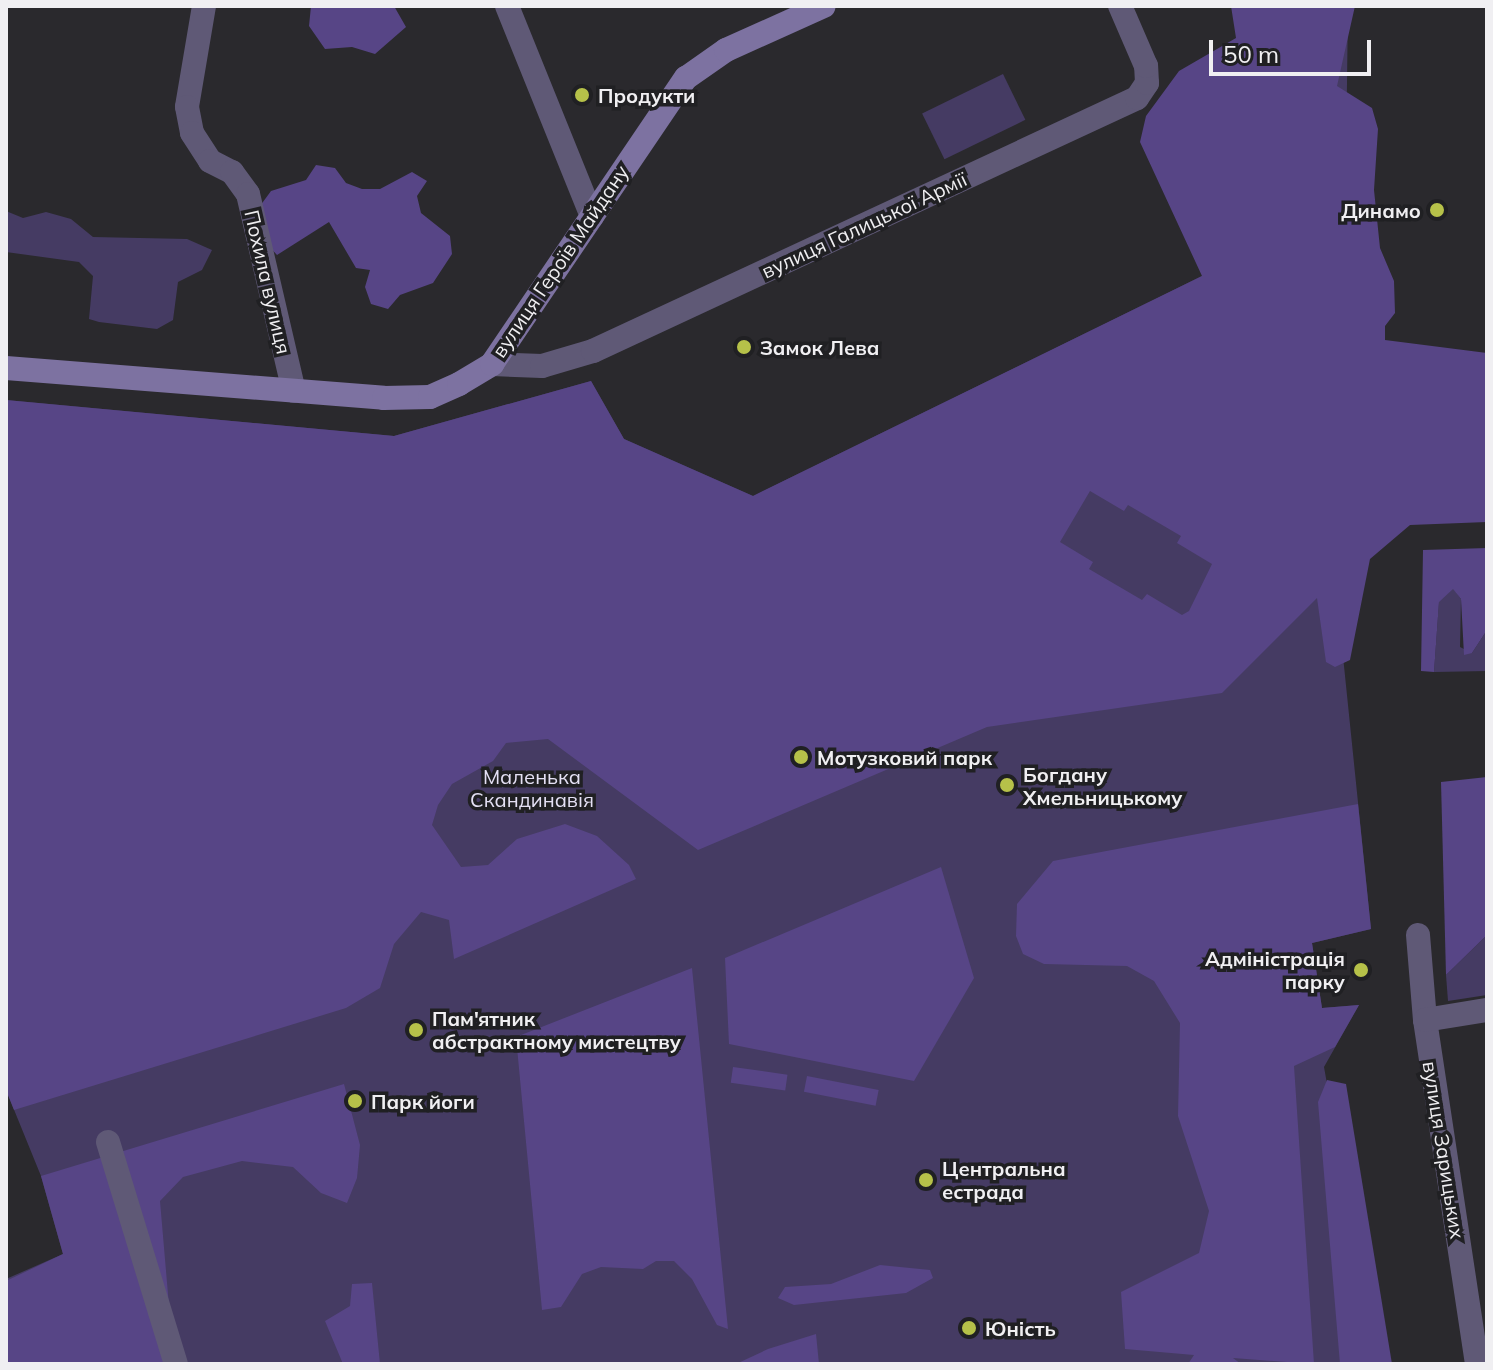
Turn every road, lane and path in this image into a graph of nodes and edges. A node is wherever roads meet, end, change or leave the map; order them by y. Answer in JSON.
{"nodes":[{"id":1,"x":204,"y":6,"type":"edge"},
{"id":2,"x":507,"y":6,"type":"edge"},
{"id":3,"x":824,"y":6,"type":"edge"},
{"id":4,"x":1120,"y":6,"type":"edge"},
{"id":5,"x":592,"y":216,"type":"junction"},
{"id":6,"x":492,"y":364,"type":"junction"},
{"id":7,"x":6,"y":368,"type":"edge"},
{"id":8,"x":294,"y":391,"type":"junction"},
{"id":9,"x":1418,"y":935,"type":"dead end"},
{"id":10,"x":1487,"y":1010,"type":"edge"},
{"id":11,"x":1425,"y":1020,"type":"junction"},
{"id":12,"x":108,"y":1142,"type":"dead end"},
{"id":13,"x":176,"y":1364,"type":"edge"},
{"id":14,"x":1477,"y":1364,"type":"edge"}],
"edges":[{"from":1,"to":8,"type":"street","name":"Похила вулиця"},
{"from":2,"to":5,"type":"street"},
{"from":3,"to":5,"type":"main road","name":"вулиця Героїв Майдану"},
{"from":4,"to":6,"type":"street","name":"вулиця Галицької Армії"},
{"from":5,"to":6,"type":"main road","name":"вулиця Героїв Майдану"},
{"from":6,"to":8,"type":"main road","name":"вулиця Героїв Майдану"},
{"from":7,"to":8,"type":"main road","name":"вулиця Героїв Майдану"},
{"from":9,"to":11,"type":"street","name":"вулиця Зарицьких"},
{"from":10,"to":11,"type":"street"},
{"from":11,"to":14,"type":"street","name":"вулиця Зарицьких"},
{"from":12,"to":13,"type":"street"}]}
